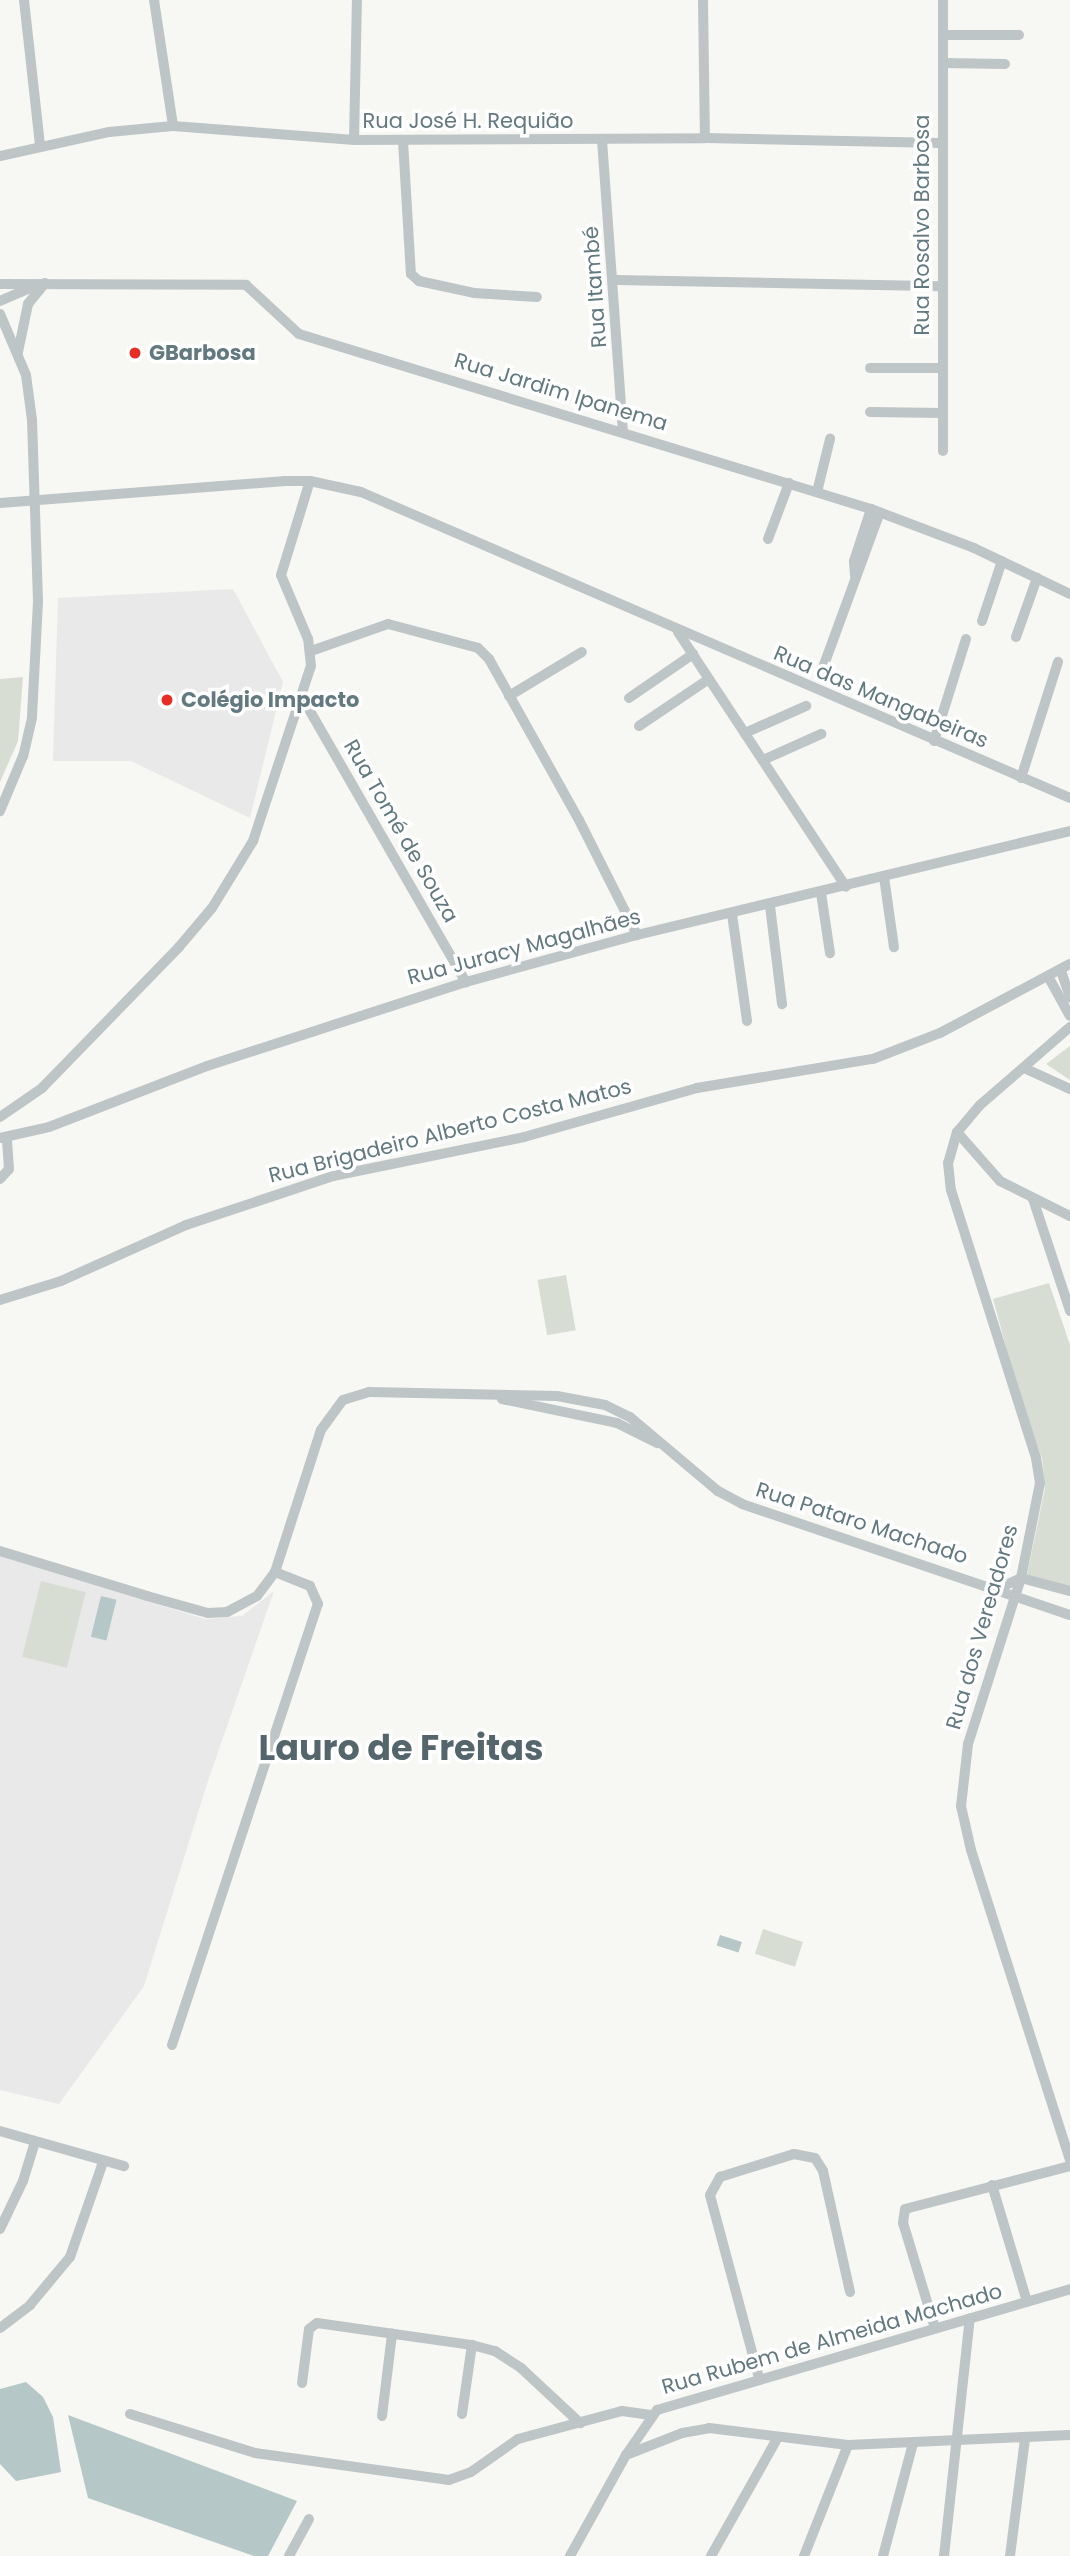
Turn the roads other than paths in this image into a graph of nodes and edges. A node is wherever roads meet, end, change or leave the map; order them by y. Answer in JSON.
{"nodes":[{"id":1,"x":24,"y":0,"type":"edge"},
{"id":2,"x":154,"y":0,"type":"edge"},
{"id":3,"x":357,"y":0,"type":"edge"},
{"id":4,"x":703,"y":0,"type":"edge"},
{"id":5,"x":943,"y":0,"type":"edge"},
{"id":6,"x":943,"y":35,"type":"junction"},
{"id":7,"x":1019,"y":35,"type":"dead end"},
{"id":8,"x":943,"y":62,"type":"junction"},
{"id":9,"x":1005,"y":64,"type":"dead end"},
{"id":10,"x":173,"y":126,"type":"junction"},
{"id":11,"x":705,"y":138,"type":"junction"},
{"id":12,"x":354,"y":140,"type":"junction"},
{"id":13,"x":603,"y":140,"type":"junction"},
{"id":14,"x":403,"y":141,"type":"junction"},
{"id":15,"x":940,"y":144,"type":"junction"},
{"id":16,"x":40,"y":146,"type":"junction"},
{"id":17,"x":0,"y":156,"type":"edge"},
{"id":18,"x":616,"y":279,"type":"junction"},
{"id":19,"x":0,"y":284,"type":"edge"},
{"id":20,"x":42,"y":284,"type":"junction"},
{"id":21,"x":940,"y":286,"type":"junction"},
{"id":22,"x":537,"y":297,"type":"dead end"},
{"id":23,"x":0,"y":301,"type":"edge"},
{"id":24,"x":0,"y":314,"type":"edge"},
{"id":25,"x":5,"y":330,"type":"edge"},
{"id":26,"x":18,"y":352,"type":"junction"},
{"id":27,"x":870,"y":368,"type":"dead end"},
{"id":28,"x":942,"y":368,"type":"junction"},
{"id":29,"x":870,"y":412,"type":"dead end"},
{"id":30,"x":943,"y":413,"type":"junction"},
{"id":31,"x":623,"y":430,"type":"junction"},
{"id":32,"x":830,"y":439,"type":"dead end"},
{"id":33,"x":943,"y":451,"type":"dead end"},
{"id":34,"x":310,"y":481,"type":"junction"},
{"id":35,"x":789,"y":483,"type":"junction"},
{"id":36,"x":817,"y":492,"type":"junction"},
{"id":37,"x":37,"y":497,"type":"junction"},
{"id":38,"x":0,"y":503,"type":"edge"},
{"id":39,"x":875,"y":511,"type":"junction"},
{"id":40,"x":768,"y":539,"type":"dead end"},
{"id":41,"x":1002,"y":561,"type":"junction"},
{"id":42,"x":1037,"y":578,"type":"junction"},
{"id":43,"x":1070,"y":594,"type":"edge"},
{"id":44,"x":982,"y":621,"type":"dead end"},
{"id":45,"x":678,"y":631,"type":"junction"},
{"id":46,"x":1016,"y":637,"type":"dead end"},
{"id":47,"x":966,"y":639,"type":"dead end"},
{"id":48,"x":311,"y":651,"type":"junction"},
{"id":49,"x":582,"y":652,"type":"dead end"},
{"id":50,"x":693,"y":654,"type":"junction"},
{"id":51,"x":1058,"y":662,"type":"dead end"},
{"id":52,"x":821,"y":673,"type":"dead end"},
{"id":53,"x":709,"y":679,"type":"junction"},
{"id":54,"x":509,"y":696,"type":"junction"},
{"id":55,"x":629,"y":698,"type":"dead end"},
{"id":56,"x":303,"y":699,"type":"junction"},
{"id":57,"x":806,"y":706,"type":"dead end"},
{"id":58,"x":639,"y":726,"type":"dead end"},
{"id":59,"x":745,"y":733,"type":"junction"},
{"id":60,"x":821,"y":734,"type":"dead end"},
{"id":61,"x":934,"y":741,"type":"junction"},
{"id":62,"x":763,"y":760,"type":"junction"},
{"id":63,"x":1021,"y":778,"type":"junction"},
{"id":64,"x":1070,"y":798,"type":"edge"},
{"id":65,"x":0,"y":811,"type":"edge"},
{"id":66,"x":1070,"y":831,"type":"edge"},
{"id":67,"x":884,"y":877,"type":"junction"},
{"id":68,"x":846,"y":887,"type":"junction"},
{"id":69,"x":821,"y":893,"type":"junction"},
{"id":70,"x":770,"y":906,"type":"junction"},
{"id":71,"x":732,"y":914,"type":"junction"},
{"id":72,"x":637,"y":935,"type":"junction"},
{"id":73,"x":894,"y":947,"type":"dead end"},
{"id":74,"x":830,"y":953,"type":"dead end"},
{"id":75,"x":1065,"y":968,"type":"edge"},
{"id":76,"x":1049,"y":978,"type":"junction"},
{"id":77,"x":466,"y":982,"type":"junction"},
{"id":78,"x":1070,"y":997,"type":"edge"},
{"id":79,"x":782,"y":1004,"type":"dead end"},
{"id":80,"x":1070,"y":1016,"type":"edge"},
{"id":81,"x":747,"y":1021,"type":"dead end"},
{"id":82,"x":1070,"y":1027,"type":"edge"},
{"id":83,"x":1024,"y":1068,"type":"junction"},
{"id":84,"x":1070,"y":1089,"type":"edge"},
{"id":85,"x":0,"y":1117,"type":"edge"},
{"id":86,"x":957,"y":1132,"type":"junction"},
{"id":87,"x":4,"y":1138,"type":"edge"},
{"id":88,"x":0,"y":1179,"type":"edge"},
{"id":89,"x":1033,"y":1199,"type":"junction"},
{"id":90,"x":1070,"y":1216,"type":"edge"},
{"id":91,"x":0,"y":1300,"type":"edge"},
{"id":92,"x":1070,"y":1311,"type":"edge"},
{"id":93,"x":496,"y":1397,"type":"junction"},
{"id":94,"x":576,"y":1399,"type":"junction"},
{"id":95,"x":605,"y":1405,"type":"junction"},
{"id":96,"x":567,"y":1413,"type":"junction"},
{"id":97,"x":595,"y":1417,"type":"junction"},
{"id":98,"x":685,"y":1459,"type":"junction"},
{"id":99,"x":0,"y":1551,"type":"edge"},
{"id":100,"x":275,"y":1572,"type":"junction"},
{"id":101,"x":1021,"y":1577,"type":"junction"},
{"id":102,"x":999,"y":1588,"type":"junction"},
{"id":103,"x":1070,"y":1591,"type":"edge"},
{"id":104,"x":1014,"y":1597,"type":"junction"},
{"id":105,"x":1070,"y":1615,"type":"edge"},
{"id":106,"x":172,"y":2045,"type":"dead end"},
{"id":107,"x":0,"y":2132,"type":"edge"},
{"id":108,"x":35,"y":2142,"type":"junction"},
{"id":109,"x":103,"y":2162,"type":"junction"},
{"id":110,"x":1070,"y":2163,"type":"edge"},
{"id":111,"x":124,"y":2166,"type":"dead end"},
{"id":112,"x":992,"y":2185,"type":"junction"},
{"id":113,"x":0,"y":2228,"type":"edge"},
{"id":114,"x":1070,"y":2289,"type":"edge"},
{"id":115,"x":850,"y":2292,"type":"dead end"},
{"id":116,"x":1027,"y":2302,"type":"junction"},
{"id":117,"x":970,"y":2318,"type":"junction"},
{"id":118,"x":0,"y":2328,"type":"edge"},
{"id":119,"x":935,"y":2328,"type":"junction"},
{"id":120,"x":392,"y":2334,"type":"junction"},
{"id":121,"x":471,"y":2345,"type":"junction"},
{"id":122,"x":759,"y":2378,"type":"junction"},
{"id":123,"x":302,"y":2383,"type":"dead end"},
{"id":124,"x":130,"y":2414,"type":"dead end"},
{"id":125,"x":462,"y":2414,"type":"dead end"},
{"id":126,"x":651,"y":2415,"type":"junction"},
{"id":127,"x":382,"y":2416,"type":"dead end"},
{"id":128,"x":580,"y":2423,"type":"junction"},
{"id":129,"x":1070,"y":2435,"type":"edge"},
{"id":130,"x":777,"y":2439,"type":"junction"},
{"id":131,"x":1025,"y":2439,"type":"junction"},
{"id":132,"x":958,"y":2441,"type":"junction"},
{"id":133,"x":913,"y":2443,"type":"junction"},
{"id":134,"x":849,"y":2445,"type":"junction"},
{"id":135,"x":625,"y":2455,"type":"junction"},
{"id":136,"x":309,"y":2519,"type":"dead end"},
{"id":137,"x":289,"y":2556,"type":"edge"},
{"id":138,"x":570,"y":2556,"type":"edge"},
{"id":139,"x":711,"y":2556,"type":"edge"},
{"id":140,"x":804,"y":2556,"type":"edge"},
{"id":141,"x":883,"y":2556,"type":"edge"},
{"id":142,"x":944,"y":2556,"type":"edge"},
{"id":143,"x":1010,"y":2556,"type":"edge"}],
"edges":[{"from":1,"to":16,"type":"street"},
{"from":2,"to":10,"type":"street"},
{"from":3,"to":12,"type":"street"},
{"from":4,"to":11,"type":"street"},
{"from":5,"to":6,"type":"street","name":"Rua Rosalvo Barbosa"},
{"from":6,"to":7,"type":"street"},
{"from":6,"to":8,"type":"street","name":"Rua Rosalvo Barbosa"},
{"from":8,"to":9,"type":"street"},
{"from":8,"to":15,"type":"street","name":"Rua Rosalvo Barbosa"},
{"from":10,"to":12,"type":"street","name":"Rua José H. Requião"},
{"from":10,"to":16,"type":"street","name":"Rua José H. Requião"},
{"from":11,"to":13,"type":"street","name":"Rua José H. Requião"},
{"from":11,"to":15,"type":"street","name":"Rua José H. Requião"},
{"from":12,"to":14,"type":"street","name":"Rua José H. Requião"},
{"from":13,"to":14,"type":"street","name":"Rua José H. Requião"},
{"from":13,"to":18,"type":"street","name":"Rua Itambé"},
{"from":14,"to":22,"type":"street"},
{"from":15,"to":21,"type":"street","name":"Rua Rosalvo Barbosa"},
{"from":16,"to":17,"type":"street","name":"Rua José H. Requião"},
{"from":18,"to":21,"type":"street"},
{"from":18,"to":31,"type":"street","name":"Rua Itambé"},
{"from":19,"to":20,"type":"street","name":"Rua Jardim Ipanema"},
{"from":20,"to":23,"type":"street","name":"Rua Jardim Ipanema"},
{"from":20,"to":26,"type":"street"},
{"from":20,"to":31,"type":"street","name":"Rua Jardim Ipanema"},
{"from":21,"to":28,"type":"street","name":"Rua Rosalvo Barbosa"},
{"from":24,"to":25,"type":"street"},
{"from":25,"to":26,"type":"street"},
{"from":26,"to":37,"type":"street"},
{"from":27,"to":28,"type":"street"},
{"from":28,"to":30,"type":"street","name":"Rua Rosalvo Barbosa"},
{"from":29,"to":30,"type":"street"},
{"from":30,"to":33,"type":"street","name":"Rua Rosalvo Barbosa"},
{"from":31,"to":35,"type":"street","name":"Rua Jardim Ipanema"},
{"from":32,"to":36,"type":"street"},
{"from":34,"to":37,"type":"street","name":"Rua das Mangabeiras"},
{"from":34,"to":45,"type":"street","name":"Rua das Mangabeiras"},
{"from":34,"to":48,"type":"street"},
{"from":35,"to":36,"type":"street","name":"Rua Jardim Ipanema"},
{"from":35,"to":40,"type":"street"},
{"from":36,"to":39,"type":"street","name":"Rua Jardim Ipanema"},
{"from":37,"to":38,"type":"street","name":"Rua das Mangabeiras"},
{"from":37,"to":65,"type":"street"},
{"from":39,"to":41,"type":"street","name":"Rua Jardim Ipanema"},
{"from":39,"to":52,"type":"street"},
{"from":41,"to":42,"type":"street","name":"Rua Jardim Ipanema"},
{"from":41,"to":44,"type":"street"},
{"from":42,"to":43,"type":"street","name":"Rua Jardim Ipanema"},
{"from":42,"to":46,"type":"street"},
{"from":45,"to":50,"type":"street"},
{"from":45,"to":61,"type":"street","name":"Rua das Mangabeiras"},
{"from":47,"to":61,"type":"street"},
{"from":48,"to":54,"type":"street"},
{"from":48,"to":56,"type":"street"},
{"from":49,"to":54,"type":"street"},
{"from":50,"to":53,"type":"street"},
{"from":50,"to":55,"type":"street"},
{"from":51,"to":63,"type":"street"},
{"from":53,"to":58,"type":"street"},
{"from":53,"to":59,"type":"street"},
{"from":54,"to":72,"type":"street"},
{"from":56,"to":77,"type":"street","name":"Rua Tomé de Souza"},
{"from":56,"to":85,"type":"street"},
{"from":57,"to":59,"type":"street"},
{"from":59,"to":62,"type":"street"},
{"from":60,"to":62,"type":"street"},
{"from":61,"to":63,"type":"street","name":"Rua das Mangabeiras"},
{"from":62,"to":68,"type":"street"},
{"from":63,"to":64,"type":"street","name":"Rua das Mangabeiras"},
{"from":66,"to":67,"type":"street","name":"Rua Juracy Magalhães"},
{"from":67,"to":68,"type":"street","name":"Rua Juracy Magalhães"},
{"from":67,"to":73,"type":"street"},
{"from":68,"to":69,"type":"street","name":"Rua Juracy Magalhães"},
{"from":69,"to":70,"type":"street","name":"Rua Juracy Magalhães"},
{"from":69,"to":74,"type":"street"},
{"from":70,"to":71,"type":"street","name":"Rua Juracy Magalhães"},
{"from":70,"to":79,"type":"street"},
{"from":71,"to":72,"type":"street","name":"Rua Juracy Magalhães"},
{"from":71,"to":81,"type":"street"},
{"from":72,"to":77,"type":"street","name":"Rua Juracy Magalhães"},
{"from":75,"to":76,"type":"street","name":"Rua Brigadeiro Alberto Costa Matos"},
{"from":75,"to":78,"type":"street"},
{"from":76,"to":80,"type":"street"},
{"from":76,"to":91,"type":"street","name":"Rua Brigadeiro Alberto Costa Matos"},
{"from":77,"to":87,"type":"street","name":"Rua Juracy Magalhães"},
{"from":82,"to":83,"type":"street"},
{"from":83,"to":84,"type":"street"},
{"from":83,"to":86,"type":"street"},
{"from":86,"to":89,"type":"street"},
{"from":86,"to":101,"type":"street","name":"Rua dos Vereadores"},
{"from":87,"to":88,"type":"street"},
{"from":89,"to":90,"type":"street"},
{"from":89,"to":92,"type":"street"},
{"from":93,"to":94,"type":"street","name":"Rua Pataro Machado"},
{"from":93,"to":96,"type":"street","name":"Rua Pataro Machado"},
{"from":93,"to":100,"type":"street","name":"Rua Pataro Machado"},
{"from":94,"to":95,"type":"street","name":"Rua Pataro Machado"},
{"from":94,"to":96,"type":"street"},
{"from":95,"to":97,"type":"street"},
{"from":95,"to":98,"type":"street","name":"Rua Pataro Machado"},
{"from":96,"to":97,"type":"street","name":"Rua Pataro Machado"},
{"from":97,"to":98,"type":"street","name":"Rua Pataro Machado"},
{"from":98,"to":102,"type":"street","name":"Rua Pataro Machado"},
{"from":99,"to":100,"type":"street","name":"Rua Pataro Machado"},
{"from":100,"to":106,"type":"street"},
{"from":101,"to":102,"type":"street"},
{"from":101,"to":103,"type":"street"},
{"from":101,"to":104,"type":"street","name":"Rua dos Vereadores"},
{"from":102,"to":104,"type":"street","name":"Rua Pataro Machado"},
{"from":104,"to":105,"type":"street","name":"Rua Pataro Machado"},
{"from":104,"to":110,"type":"street","name":"Rua dos Vereadores"},
{"from":107,"to":108,"type":"street"},
{"from":108,"to":109,"type":"street"},
{"from":108,"to":113,"type":"street"},
{"from":109,"to":111,"type":"street"},
{"from":109,"to":118,"type":"street"},
{"from":110,"to":112,"type":"street"},
{"from":112,"to":116,"type":"street"},
{"from":112,"to":119,"type":"street"},
{"from":114,"to":116,"type":"street","name":"Rua Rubem de Almeida Machado"},
{"from":115,"to":122,"type":"street"},
{"from":116,"to":117,"type":"street","name":"Rua Rubem de Almeida Machado"},
{"from":117,"to":119,"type":"street","name":"Rua Rubem de Almeida Machado"},
{"from":117,"to":132,"type":"street"},
{"from":119,"to":122,"type":"street","name":"Rua Rubem de Almeida Machado"},
{"from":120,"to":121,"type":"street"},
{"from":120,"to":123,"type":"street"},
{"from":120,"to":127,"type":"street"},
{"from":121,"to":125,"type":"street"},
{"from":121,"to":128,"type":"street"},
{"from":122,"to":126,"type":"street","name":"Rua Rubem de Almeida Machado"},
{"from":124,"to":128,"type":"street"},
{"from":126,"to":128,"type":"street"},
{"from":126,"to":135,"type":"street","name":"Rua Rubem de Almeida Machado"},
{"from":129,"to":131,"type":"street"},
{"from":130,"to":134,"type":"street"},
{"from":130,"to":135,"type":"street"},
{"from":130,"to":139,"type":"street"},
{"from":131,"to":132,"type":"street"},
{"from":131,"to":143,"type":"street"},
{"from":132,"to":133,"type":"street"},
{"from":132,"to":142,"type":"street"},
{"from":133,"to":134,"type":"street"},
{"from":133,"to":141,"type":"street"},
{"from":134,"to":140,"type":"street"},
{"from":135,"to":138,"type":"street","name":"Rua Rubem de Almeida Machado"},
{"from":136,"to":137,"type":"street"}]}
